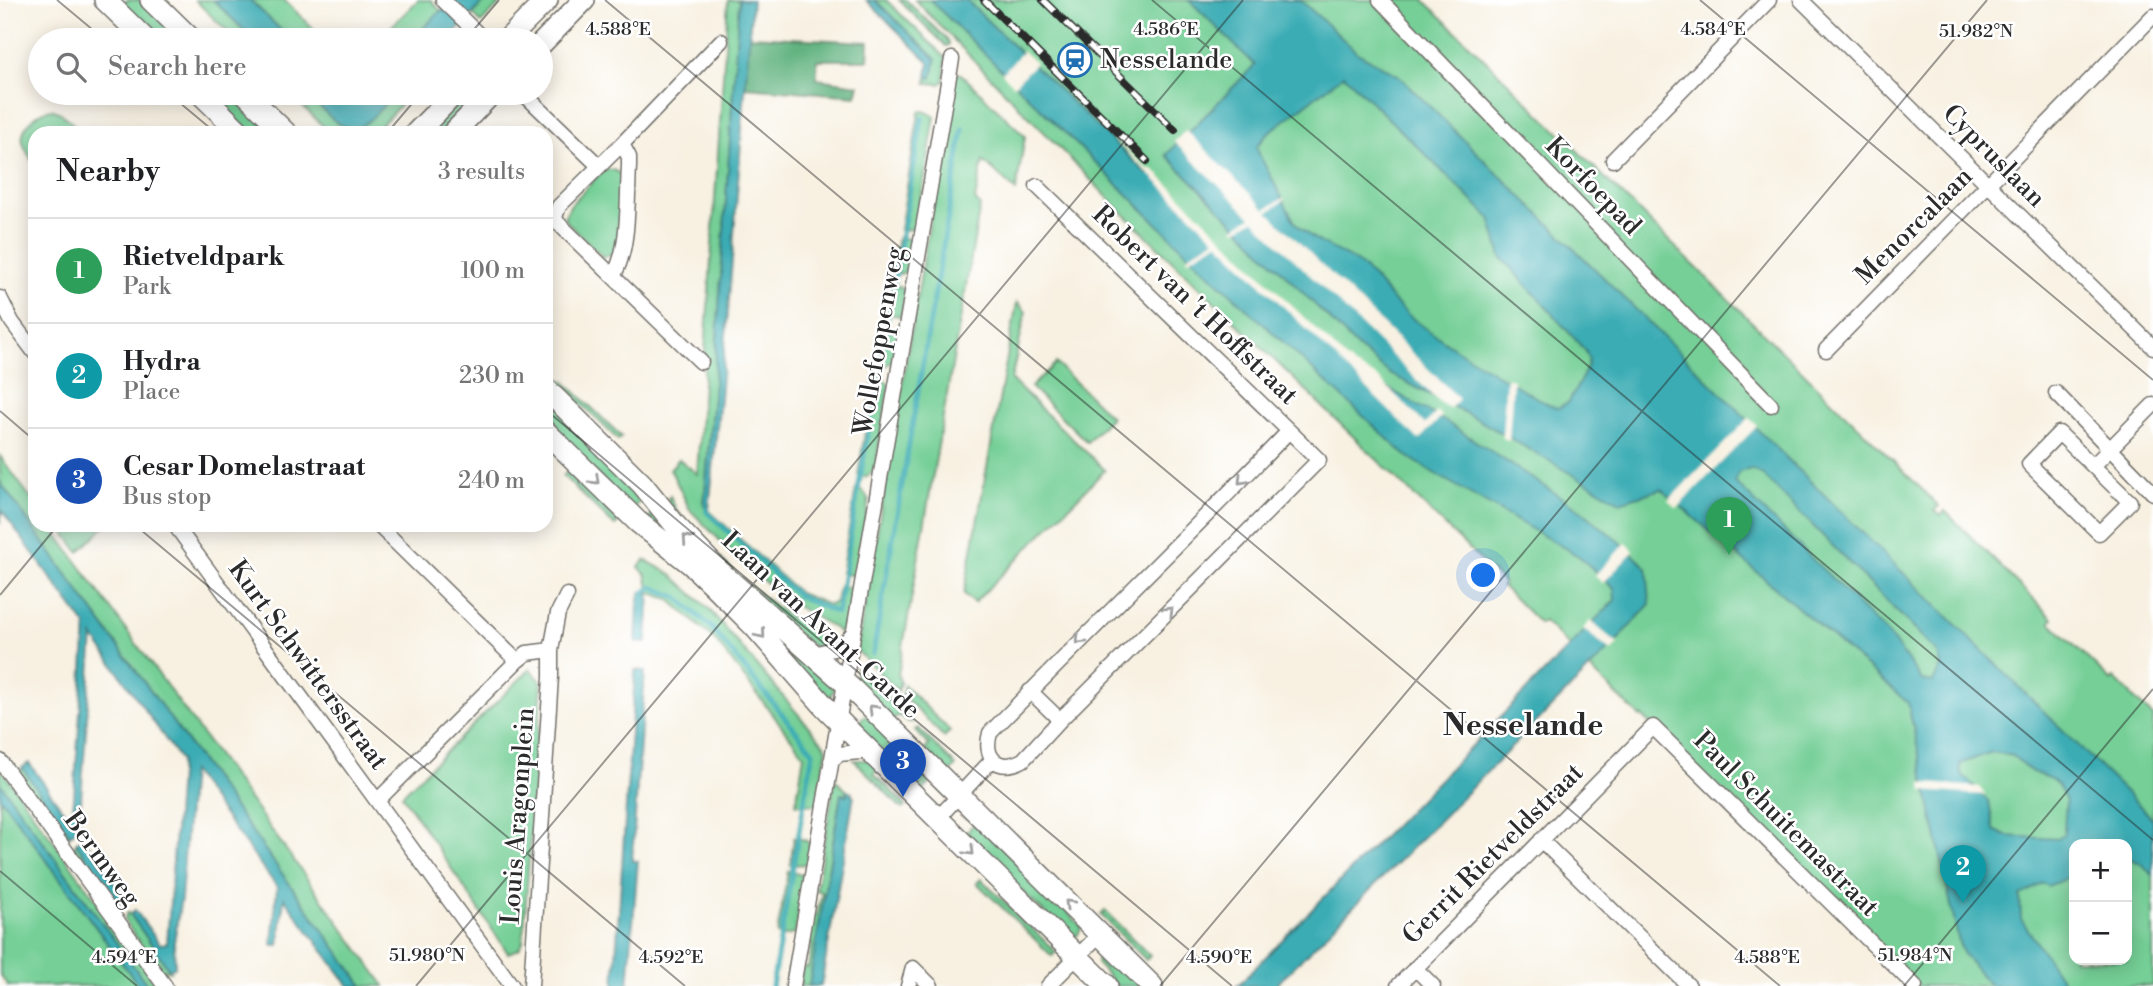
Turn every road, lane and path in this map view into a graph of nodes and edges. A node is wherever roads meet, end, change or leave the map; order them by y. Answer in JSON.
{"nodes":[{"id":1,"x":105,"y":0,"type":"edge"},
{"id":2,"x":151,"y":0,"type":"edge"},
{"id":3,"x":443,"y":0,"type":"edge"},
{"id":4,"x":547,"y":0,"type":"edge"},
{"id":5,"x":584,"y":0,"type":"edge"},
{"id":6,"x":1380,"y":0,"type":"edge"},
{"id":7,"x":1769,"y":0,"type":"edge"},
{"id":8,"x":1801,"y":0,"type":"edge"},
{"id":9,"x":2153,"y":16,"type":"edge"},
{"id":10,"x":134,"y":28,"type":"edge"},
{"id":11,"x":180,"y":28,"type":"edge"},
{"id":12,"x":473,"y":28,"type":"edge"},
{"id":13,"x":519,"y":28,"type":"edge"},
{"id":14,"x":553,"y":32,"type":"edge"},
{"id":15,"x":721,"y":41,"type":"dead end"},
{"id":16,"x":952,"y":59,"type":"dead end"},
{"id":17,"x":212,"y":105,"type":"edge"},
{"id":18,"x":257,"y":105,"type":"edge"},
{"id":19,"x":443,"y":105,"type":"edge"},
{"id":20,"x":480,"y":105,"type":"edge"},
{"id":21,"x":535,"y":105,"type":"edge"},
{"id":22,"x":234,"y":126,"type":"edge"},
{"id":23,"x":279,"y":126,"type":"edge"},
{"id":24,"x":423,"y":126,"type":"edge"},
{"id":25,"x":460,"y":126,"type":"edge"},
{"id":26,"x":622,"y":144,"type":"junction"},
{"id":27,"x":1613,"y":160,"type":"dead end"},
{"id":28,"x":599,"y":166,"type":"junction"},
{"id":29,"x":1989,"y":185,"type":"junction"},
{"id":30,"x":1037,"y":186,"type":"dead end"},
{"id":31,"x":613,"y":276,"type":"junction"},
{"id":32,"x":0,"y":298,"type":"edge"},
{"id":33,"x":28,"y":344,"type":"edge"},
{"id":34,"x":2153,"y":346,"type":"edge"},
{"id":35,"x":1826,"y":350,"type":"dead end"},
{"id":36,"x":701,"y":362,"type":"dead end"},
{"id":37,"x":2056,"y":393,"type":"dead end"},
{"id":38,"x":553,"y":396,"type":"edge"},
{"id":39,"x":1771,"y":404,"type":"dead end"},
{"id":40,"x":2153,"y":405,"type":"edge"},
{"id":41,"x":1289,"y":430,"type":"junction"},
{"id":42,"x":553,"y":439,"type":"edge"},
{"id":43,"x":2110,"y":448,"type":"junction"},
{"id":44,"x":2093,"y":466,"type":"junction"},
{"id":45,"x":2153,"y":493,"type":"edge"},
{"id":46,"x":180,"y":532,"type":"edge"},
{"id":47,"x":385,"y":532,"type":"edge"},
{"id":48,"x":567,"y":595,"type":"dead end"},
{"id":49,"x":854,"y":631,"type":"junction"},
{"id":50,"x":551,"y":650,"type":"junction"},
{"id":51,"x":814,"y":654,"type":"junction"},
{"id":52,"x":517,"y":661,"type":"junction"},
{"id":53,"x":845,"y":682,"type":"junction"},
{"id":54,"x":1030,"y":691,"type":"junction"},
{"id":55,"x":838,"y":720,"type":"junction"},
{"id":56,"x":1060,"y":720,"type":"junction"},
{"id":57,"x":1653,"y":727,"type":"joint"},
{"id":58,"x":870,"y":751,"type":"junction"},
{"id":59,"x":993,"y":759,"type":"junction"},
{"id":60,"x":0,"y":761,"type":"edge"},
{"id":61,"x":831,"y":761,"type":"junction"},
{"id":62,"x":959,"y":795,"type":"junction"},
{"id":63,"x":377,"y":801,"type":"junction"},
{"id":64,"x":938,"y":818,"type":"junction"},
{"id":65,"x":1541,"y":841,"type":"junction"},
{"id":66,"x":1100,"y":934,"type":"junction"},
{"id":67,"x":1077,"y":957,"type":"junction"},
{"id":68,"x":1415,"y":968,"type":"junction"},
{"id":69,"x":165,"y":986,"type":"edge"},
{"id":70,"x":512,"y":986,"type":"edge"},
{"id":71,"x":531,"y":986,"type":"edge"},
{"id":72,"x":793,"y":986,"type":"edge"},
{"id":73,"x":908,"y":986,"type":"edge"},
{"id":74,"x":932,"y":986,"type":"edge"},
{"id":75,"x":1048,"y":986,"type":"edge"},
{"id":76,"x":1107,"y":986,"type":"edge"},
{"id":77,"x":1152,"y":986,"type":"edge"},
{"id":78,"x":1398,"y":986,"type":"edge"},
{"id":79,"x":1433,"y":986,"type":"edge"},
{"id":80,"x":1689,"y":986,"type":"edge"},
{"id":81,"x":1915,"y":986,"type":"edge"}],
"edges":[{"from":1,"to":10,"type":"street"},
{"from":2,"to":11,"type":"street"},
{"from":3,"to":12,"type":"street"},
{"from":4,"to":13,"type":"street"},
{"from":5,"to":14,"type":"street"},
{"from":6,"to":39,"type":"street","name":"Korfoepad"},
{"from":7,"to":27,"type":"street"},
{"from":8,"to":29,"type":"street","name":"Cypruslaan"},
{"from":9,"to":29,"type":"street","name":"Menorcalaan"},
{"from":15,"to":26,"type":"street"},
{"from":16,"to":49,"type":"street","name":"Wollefoppenweg"},
{"from":17,"to":22,"type":"street"},
{"from":18,"to":23,"type":"street"},
{"from":19,"to":24,"type":"street"},
{"from":20,"to":25,"type":"street"},
{"from":21,"to":28,"type":"street"},
{"from":26,"to":28,"type":"street"},
{"from":26,"to":31,"type":"street"},
{"from":28,"to":31,"type":"street"},
{"from":29,"to":34,"type":"street","name":"Cypruslaan"},
{"from":29,"to":35,"type":"street","name":"Menorcalaan"},
{"from":30,"to":41,"type":"street","name":"Robert van 't Hoffstraat"},
{"from":31,"to":36,"type":"street"},
{"from":32,"to":33,"type":"street"},
{"from":37,"to":43,"type":"street"},
{"from":51,"to":38,"type":"street","name":"Laan van Avant-Garde","one_way":true},
{"from":40,"to":43,"type":"street"},
{"from":41,"to":54,"type":"street","one_way":true},
{"from":56,"to":41,"type":"street","name":"Robert van 't Hoffstraat","one_way":true},
{"from":42,"to":55,"type":"street","name":"Laan van Avant-Garde","one_way":true},
{"from":43,"to":44,"type":"street"},
{"from":43,"to":45,"type":"street"},
{"from":44,"to":44,"type":"street"},
{"from":46,"to":63,"type":"street","name":"Kurt Schwittersstraat"},
{"from":47,"to":52,"type":"street"},
{"from":48,"to":50,"type":"street","name":"Louis Aragonplein"},
{"from":49,"to":51,"type":"street"},
{"from":49,"to":53,"type":"street","name":"Wollefoppenweg"},
{"from":50,"to":52,"type":"street","name":"Louis Aragonplein"},
{"from":50,"to":71,"type":"street","name":"Louis Aragonplein"},
{"from":51,"to":53,"type":"street","name":"Laan van Avant-Garde"},
{"from":52,"to":63,"type":"street","name":"Louis Aragonplein"},
{"from":53,"to":55,"type":"street","name":"Wollefoppenweg"},
{"from":62,"to":53,"type":"street","name":"Laan van Avant-Garde","one_way":true},
{"from":54,"to":56,"type":"street"},
{"from":54,"to":59,"type":"street"},
{"from":55,"to":58,"type":"street","name":"Laan van Avant-Garde"},
{"from":55,"to":61,"type":"street","name":"Wollefoppenweg"},
{"from":56,"to":59,"type":"street"},
{"from":57,"to":65,"type":"street","name":"Gerrit Rietveldstraat"},
{"from":57,"to":81,"type":"street","name":"Paul Schuitemastraat"},
{"from":58,"to":61,"type":"street"},
{"from":58,"to":64,"type":"street","name":"Laan van Avant-Garde"},
{"from":59,"to":62,"type":"street"},
{"from":60,"to":69,"type":"street","name":"Bermweg"},
{"from":61,"to":72,"type":"street","name":"Wollefoppenweg"},
{"from":62,"to":64,"type":"street"},
{"from":66,"to":62,"type":"street","name":"Laan van Avant-Garde","one_way":true},
{"from":63,"to":70,"type":"street","name":"Louis Aragonplein"},
{"from":64,"to":67,"type":"street","name":"Laan van Avant-Garde","one_way":true},
{"from":65,"to":68,"type":"street","name":"Gerrit Rietveldstraat"},
{"from":65,"to":80,"type":"street"},
{"from":66,"to":67,"type":"street"},
{"from":66,"to":77,"type":"street","name":"Laan van Avant-Garde"},
{"from":67,"to":75,"type":"street"},
{"from":67,"to":76,"type":"street","name":"Laan van Avant-Garde"},
{"from":68,"to":78,"type":"street","name":"Gerrit Rietveldstraat"},
{"from":68,"to":79,"type":"street"},
{"from":73,"to":74,"type":"street"}]}
